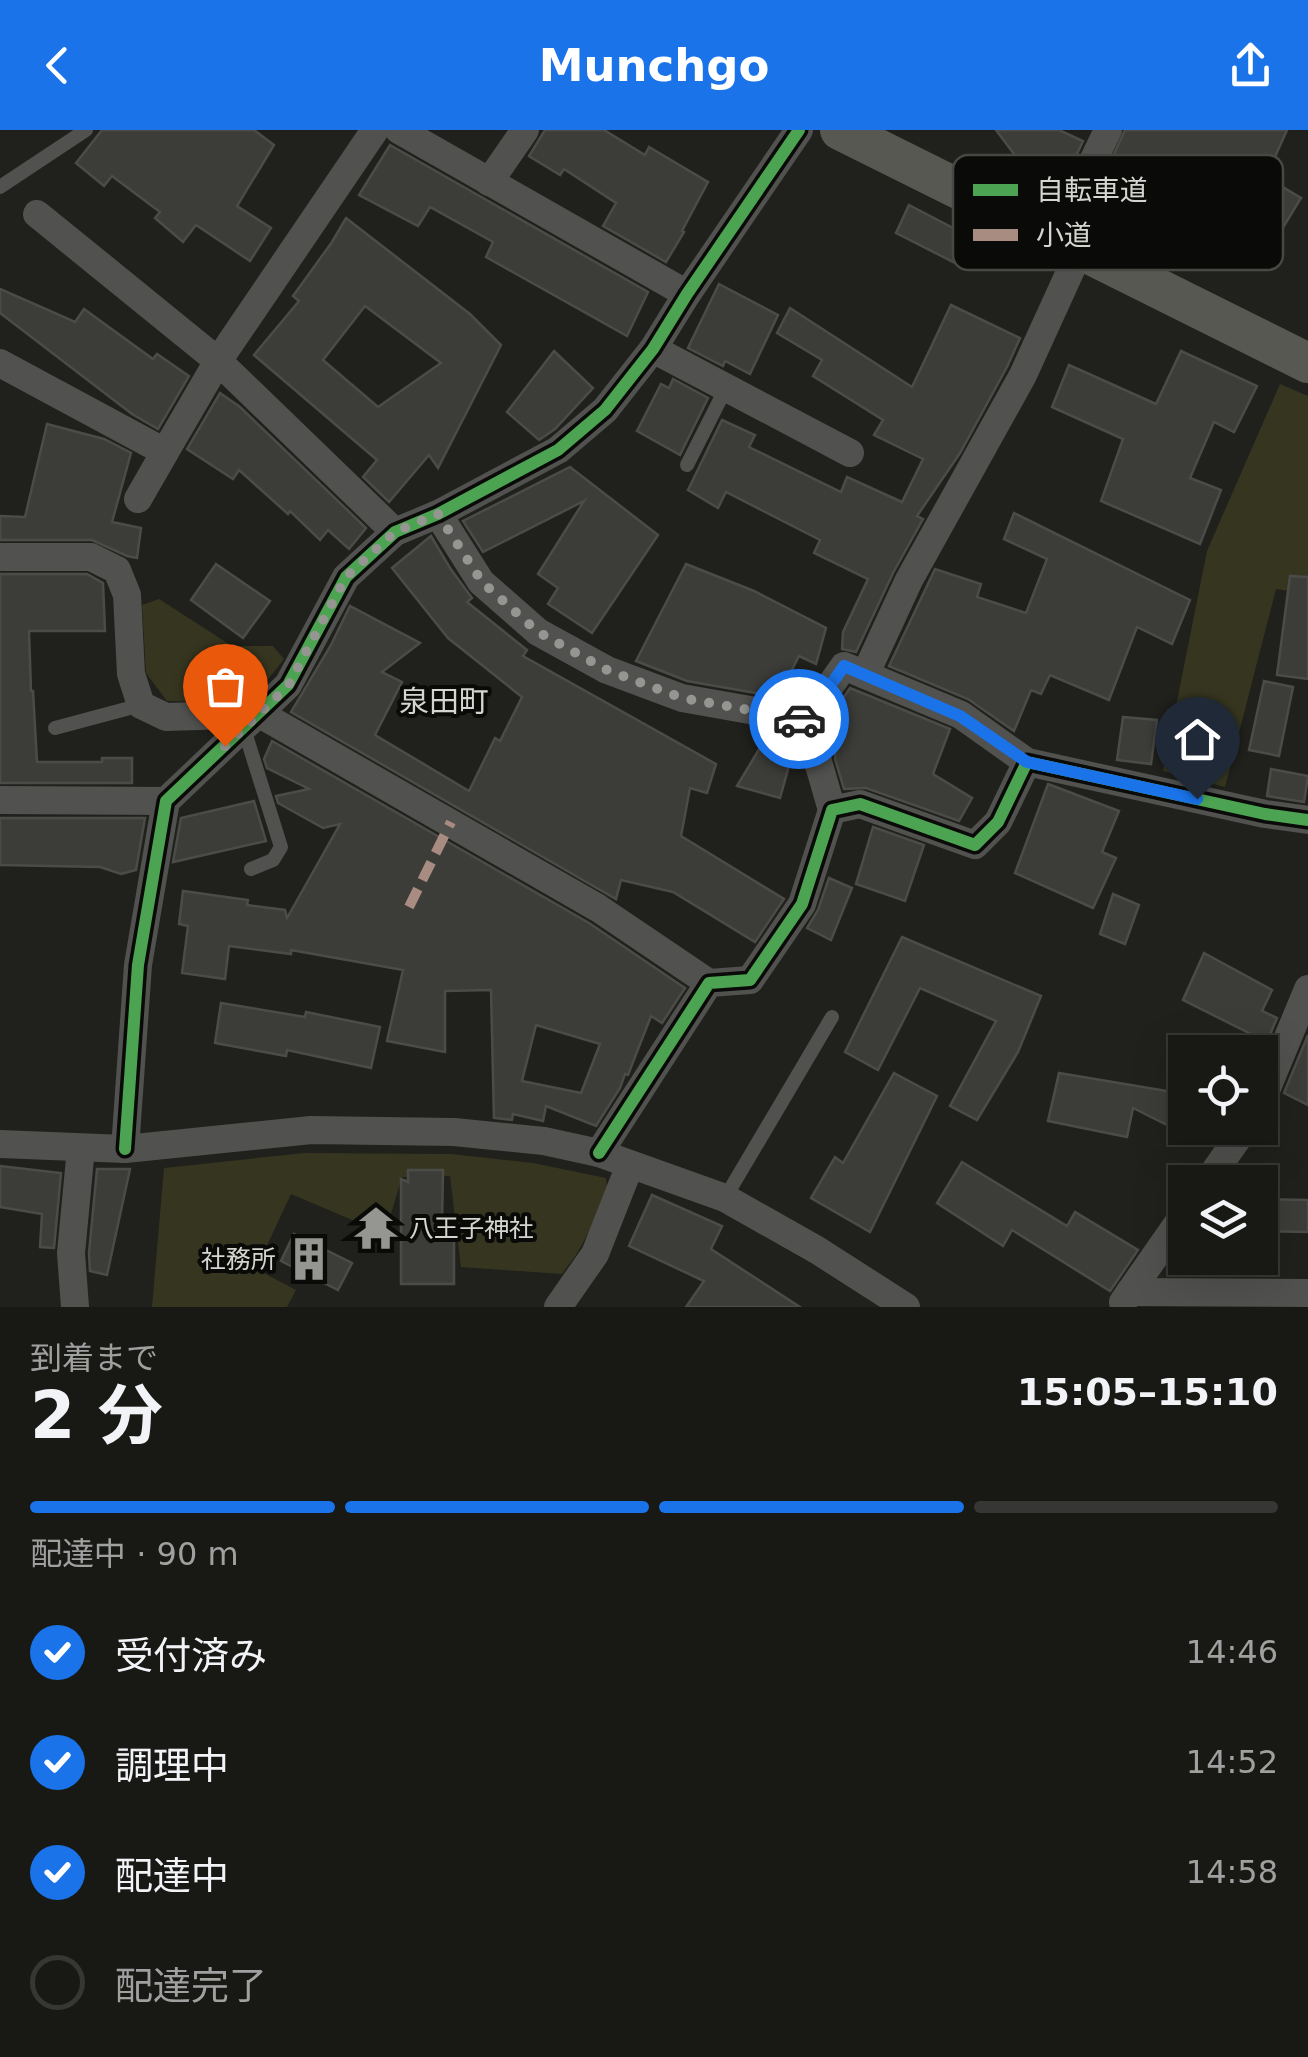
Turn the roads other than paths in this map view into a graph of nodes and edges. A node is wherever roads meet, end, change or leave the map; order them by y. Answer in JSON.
{"nodes":[{"id":1,"x":86,"y":130,"type":"edge"},
{"id":2,"x":375,"y":130,"type":"edge"},
{"id":3,"x":399,"y":130,"type":"edge"},
{"id":4,"x":525,"y":130,"type":"edge"},
{"id":5,"x":798,"y":130,"type":"edge"},
{"id":6,"x":840,"y":130,"type":"edge"},
{"id":7,"x":1108,"y":130,"type":"edge"},
{"id":8,"x":1099,"y":155,"type":"edge"},
{"id":9,"x":489,"y":182,"type":"junction"},
{"id":10,"x":953,"y":186,"type":"edge"},
{"id":11,"x":0,"y":187,"type":"edge"},
{"id":12,"x":36,"y":214,"type":"dead end"},
{"id":13,"x":1059,"y":270,"type":"edge"},
{"id":14,"x":1120,"y":270,"type":"edge"},
{"id":15,"x":686,"y":294,"type":"junction"},
{"id":16,"x":653,"y":349,"type":"junction"},
{"id":17,"x":218,"y":360,"type":"junction"},
{"id":18,"x":0,"y":362,"type":"edge"},
{"id":19,"x":1308,"y":363,"type":"edge"},
{"id":20,"x":726,"y":388,"type":"junction"},
{"id":21,"x":165,"y":452,"type":"junction"},
{"id":22,"x":850,"y":453,"type":"dead end"},
{"id":23,"x":686,"y":465,"type":"dead end"},
{"id":24,"x":138,"y":499,"type":"dead end"},
{"id":25,"x":438,"y":514,"type":"junction"},
{"id":26,"x":395,"y":532,"type":"junction"},
{"id":27,"x":0,"y":557,"type":"edge"},
{"id":28,"x":865,"y":675,"type":"junction"},
{"id":29,"x":141,"y":706,"type":"junction"},
{"id":30,"x":806,"y":720,"type":"junction"},
{"id":31,"x":252,"y":722,"type":"junction"},
{"id":32,"x":55,"y":728,"type":"dead end"},
{"id":33,"x":1027,"y":762,"type":"junction"},
{"id":34,"x":0,"y":800,"type":"edge"},
{"id":35,"x":166,"y":801,"type":"junction"},
{"id":36,"x":832,"y":810,"type":"junction"},
{"id":37,"x":1308,"y":820,"type":"edge"},
{"id":38,"x":251,"y":869,"type":"dead end"},
{"id":39,"x":709,"y":982,"type":"junction"},
{"id":40,"x":1308,"y":989,"type":"edge"},
{"id":41,"x":832,"y":1017,"type":"dead end"},
{"id":42,"x":1278,"y":1062,"type":"edge"},
{"id":43,"x":0,"y":1144,"type":"edge"},
{"id":44,"x":81,"y":1148,"type":"junction"},
{"id":45,"x":125,"y":1149,"type":"junction"},
{"id":46,"x":600,"y":1153,"type":"junction"},
{"id":47,"x":630,"y":1165,"type":"junction"},
{"id":48,"x":725,"y":1198,"type":"junction"},
{"id":49,"x":1168,"y":1238,"type":"edge"},
{"id":50,"x":1308,"y":1294,"type":"edge"},
{"id":51,"x":1125,"y":1300,"type":"edge"},
{"id":52,"x":75,"y":1307,"type":"edge"},
{"id":53,"x":558,"y":1307,"type":"edge"},
{"id":54,"x":906,"y":1307,"type":"edge"}],
"edges":[{"from":1,"to":11,"type":"lane"},
{"from":2,"to":17,"type":"street"},
{"from":3,"to":9,"type":"street"},
{"from":4,"to":9,"type":"street"},
{"from":5,"to":15,"type":"street"},
{"from":6,"to":10,"type":"main road"},
{"from":7,"to":8,"type":"street"},
{"from":9,"to":15,"type":"street"},
{"from":12,"to":17,"type":"street"},
{"from":13,"to":28,"type":"street"},
{"from":14,"to":19,"type":"main road"},
{"from":15,"to":16,"type":"street"},
{"from":16,"to":20,"type":"street"},
{"from":16,"to":25,"type":"street"},
{"from":17,"to":21,"type":"street"},
{"from":17,"to":26,"type":"street"},
{"from":18,"to":21,"type":"street"},
{"from":20,"to":22,"type":"street"},
{"from":20,"to":23,"type":"lane"},
{"from":21,"to":24,"type":"street"},
{"from":25,"to":26,"type":"street"},
{"from":25,"to":30,"type":"street"},
{"from":26,"to":31,"type":"street"},
{"from":27,"to":29,"type":"street"},
{"from":28,"to":30,"type":"street"},
{"from":28,"to":33,"type":"street"},
{"from":29,"to":31,"type":"street"},
{"from":29,"to":32,"type":"lane"},
{"from":30,"to":36,"type":"street"},
{"from":31,"to":35,"type":"street"},
{"from":31,"to":38,"type":"lane"},
{"from":31,"to":39,"type":"street"},
{"from":33,"to":36,"type":"street"},
{"from":33,"to":37,"type":"street"},
{"from":34,"to":35,"type":"street"},
{"from":35,"to":45,"type":"street"},
{"from":36,"to":39,"type":"street"},
{"from":39,"to":46,"type":"street"},
{"from":40,"to":42,"type":"street"},
{"from":41,"to":48,"type":"lane"},
{"from":43,"to":44,"type":"street"},
{"from":44,"to":45,"type":"street"},
{"from":44,"to":52,"type":"street"},
{"from":45,"to":46,"type":"street"},
{"from":46,"to":47,"type":"street"},
{"from":47,"to":48,"type":"street"},
{"from":47,"to":53,"type":"street"},
{"from":48,"to":54,"type":"street"},
{"from":49,"to":51,"type":"street"},
{"from":50,"to":51,"type":"street"}]}
